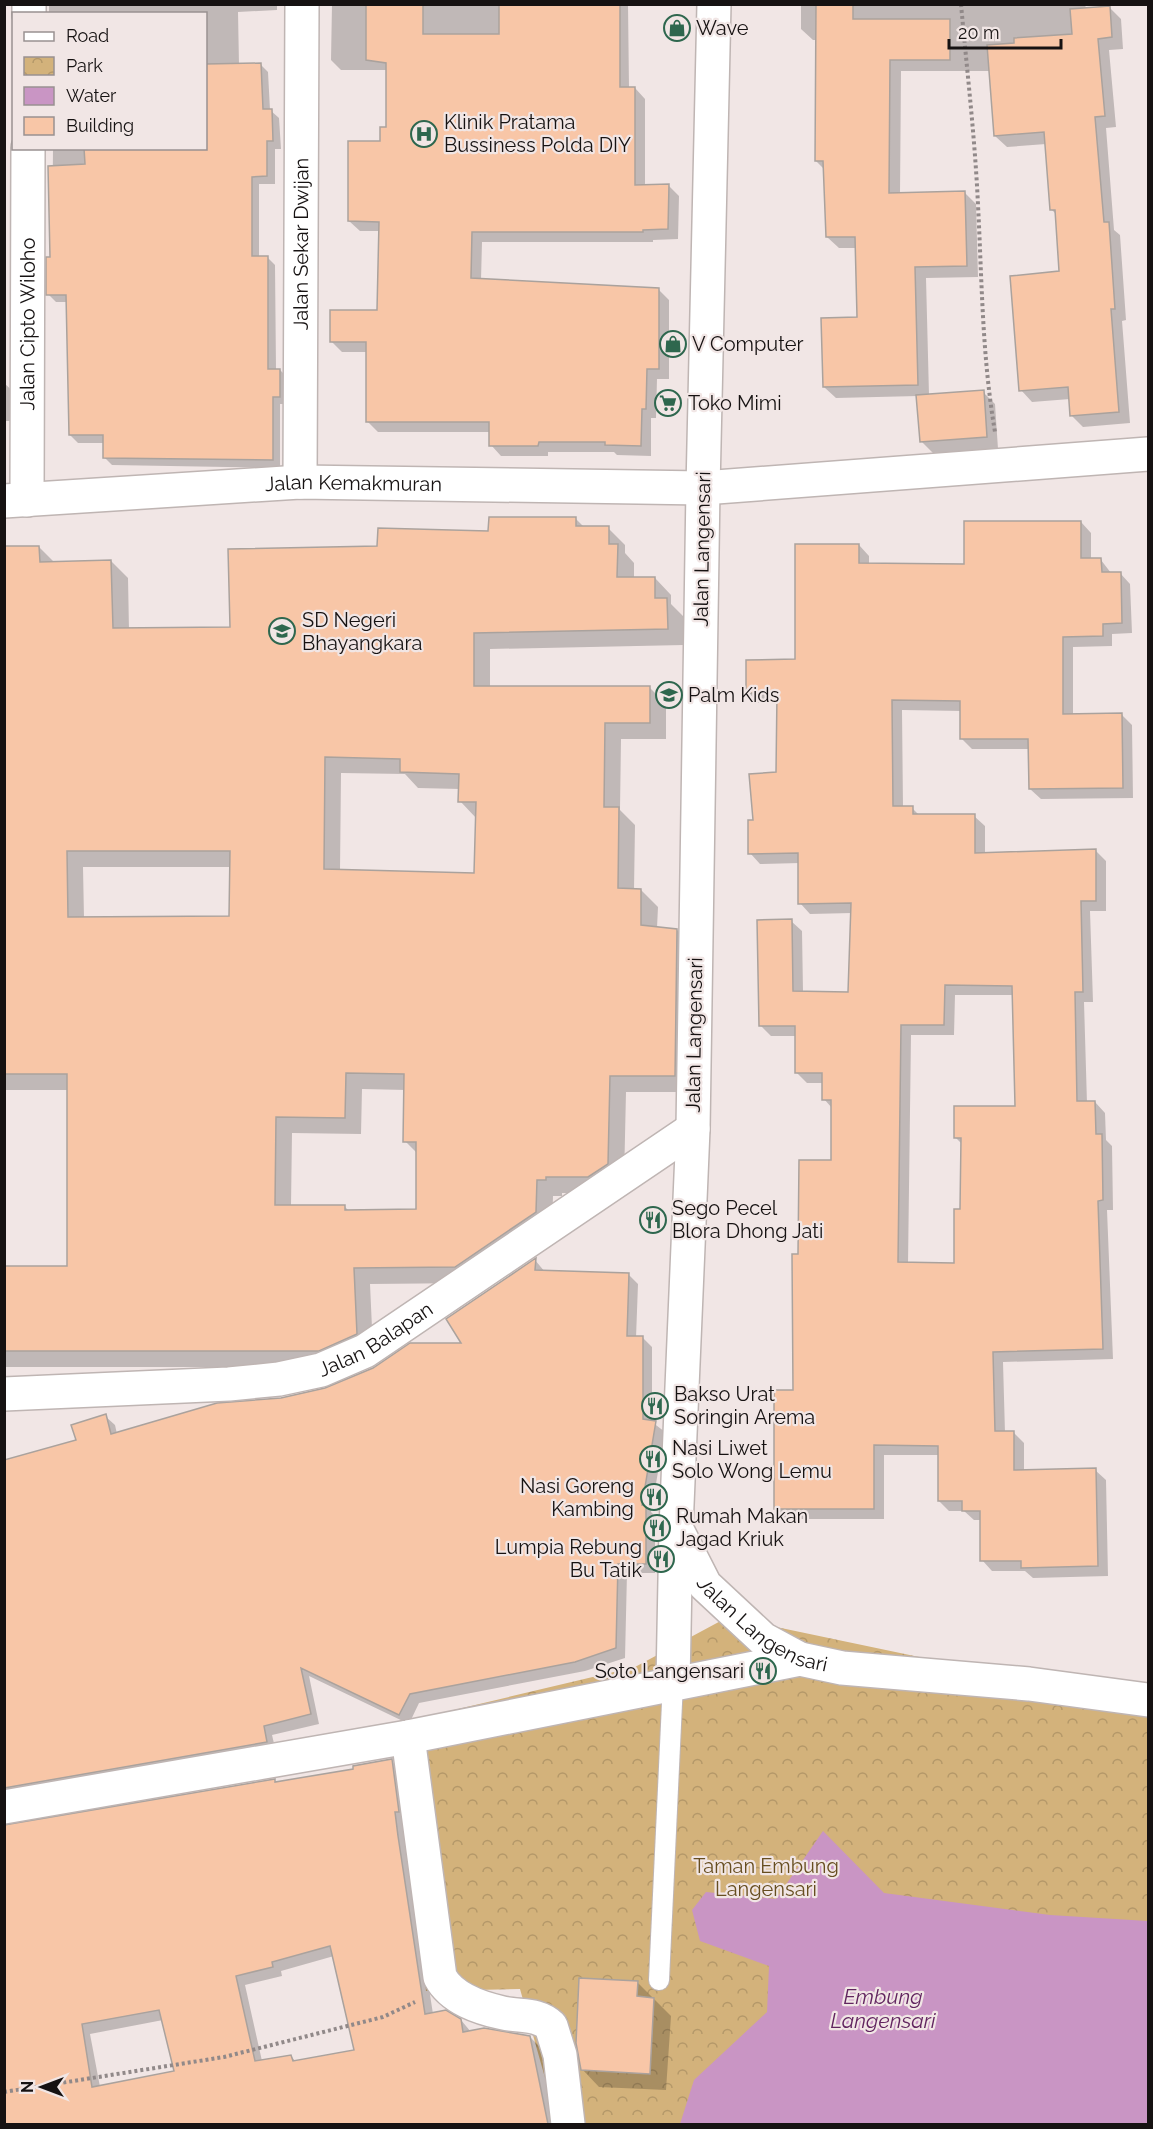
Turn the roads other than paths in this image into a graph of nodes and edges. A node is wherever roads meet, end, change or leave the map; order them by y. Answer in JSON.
{"nodes":[{"id":1,"x":302,"y":4,"type":"edge"},
{"id":2,"x":714,"y":4,"type":"edge"},
{"id":3,"x":28,"y":150,"type":"edge"},
{"id":4,"x":1149,"y":454,"type":"edge"},
{"id":5,"x":300,"y":483,"type":"junction"},
{"id":6,"x":703,"y":488,"type":"junction"},
{"id":7,"x":16,"y":500,"type":"edge"},
{"id":8,"x":693,"y":1129,"type":"junction"},
{"id":9,"x":4,"y":1394,"type":"edge"},
{"id":10,"x":676,"y":1528,"type":"junction"},
{"id":11,"x":800,"y":1659,"type":"junction"},
{"id":12,"x":673,"y":1682,"type":"junction"},
{"id":13,"x":1149,"y":1700,"type":"edge"},
{"id":14,"x":408,"y":1737,"type":"junction"},
{"id":15,"x":4,"y":1807,"type":"edge"},
{"id":16,"x":659,"y":1980,"type":"dead end"},
{"id":17,"x":568,"y":2124,"type":"edge"}],
"edges":[{"from":1,"to":5,"type":"street","name":"Jalan Sekar Dwijan"},
{"from":2,"to":6,"type":"street","name":"Jalan Langensari"},
{"from":3,"to":7,"type":"street","name":"Jalan Cipto Wiloho"},
{"from":4,"to":6,"type":"street","name":"Jalan Kemakmuran"},
{"from":5,"to":6,"type":"street","name":"Jalan Kemakmuran"},
{"from":5,"to":7,"type":"street","name":"Jalan Kemakmuran"},
{"from":6,"to":8,"type":"street","name":"Jalan Langensari"},
{"from":8,"to":9,"type":"street","name":"Jalan Balapan"},
{"from":8,"to":10,"type":"street","name":"Jalan Langensari"},
{"from":10,"to":11,"type":"street","name":"Jalan Langensari"},
{"from":10,"to":12,"type":"street"},
{"from":11,"to":12,"type":"street"},
{"from":11,"to":13,"type":"street","name":"Jalan Langensari"},
{"from":12,"to":14,"type":"street"},
{"from":12,"to":16,"type":"lane"},
{"from":14,"to":15,"type":"street"},
{"from":14,"to":17,"type":"street"}]}
